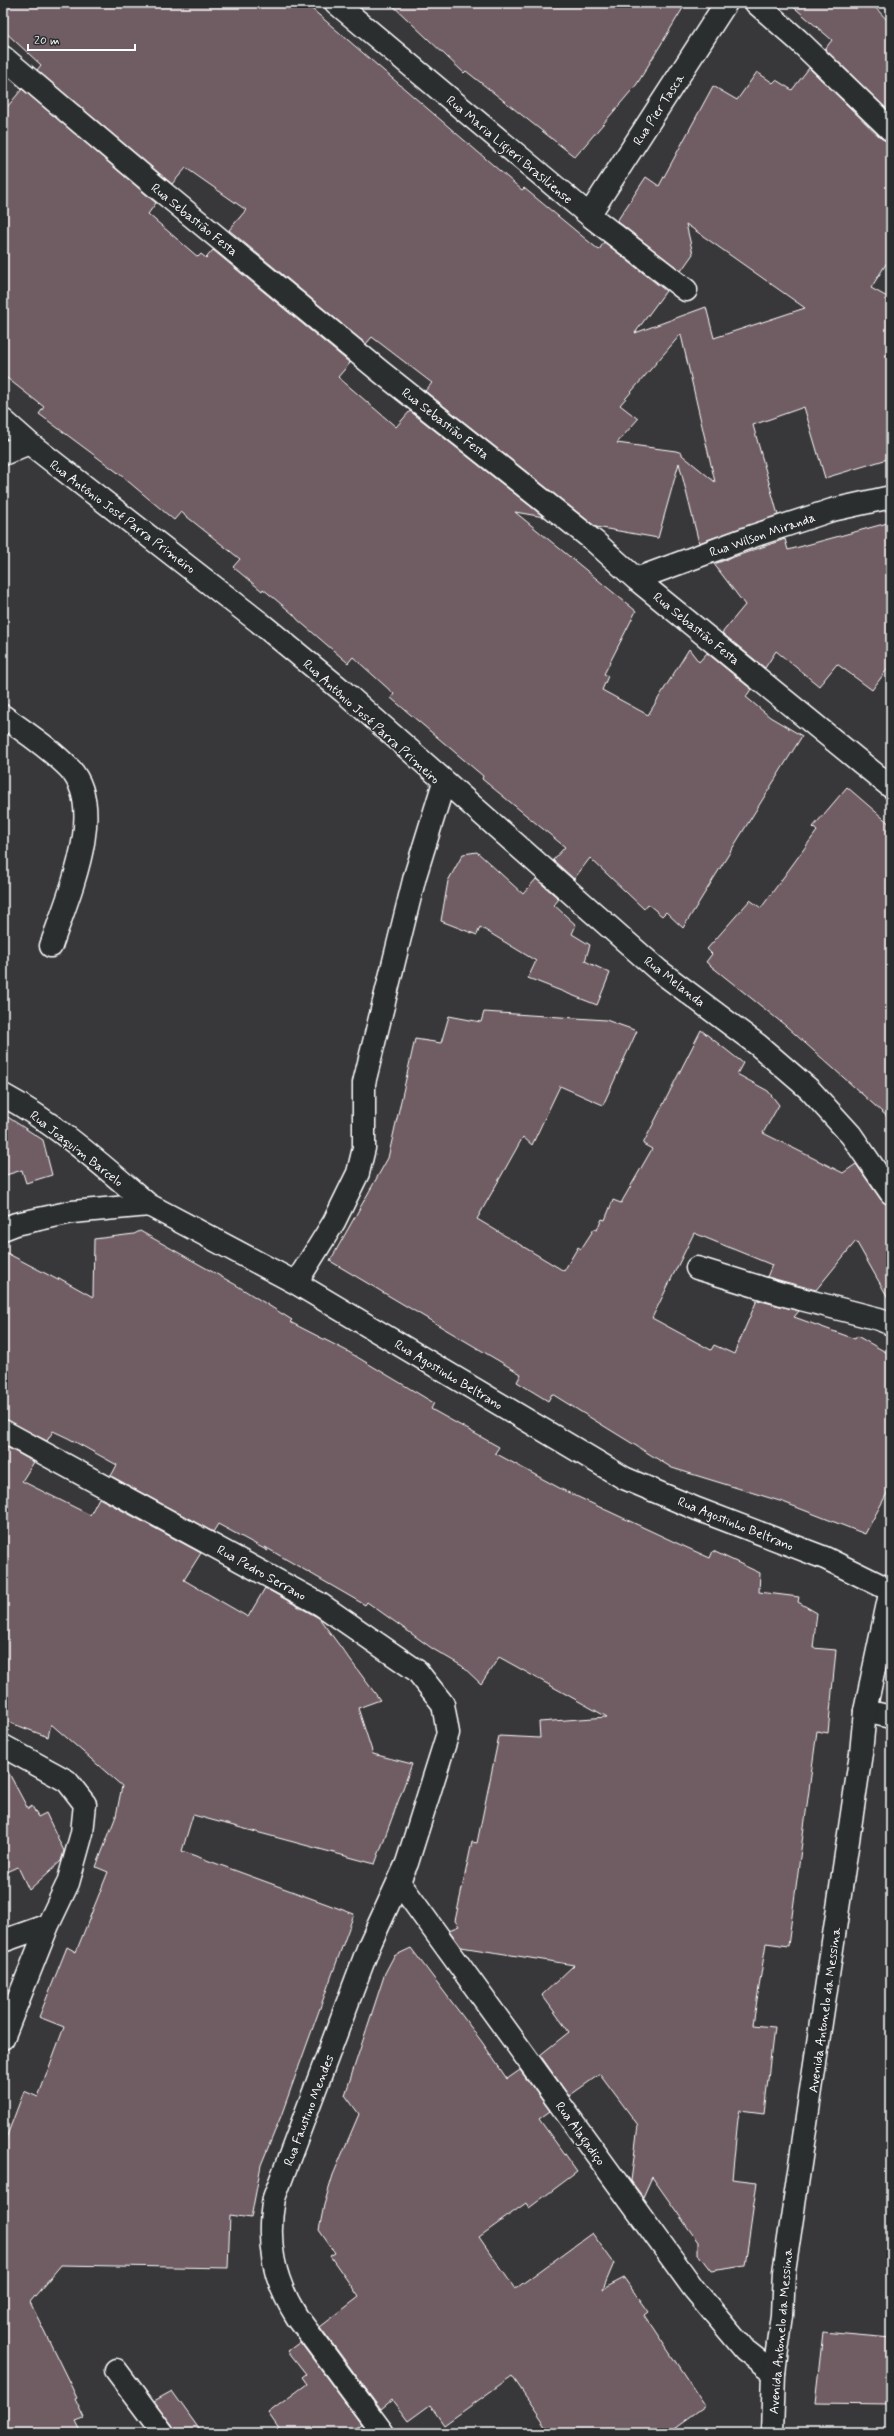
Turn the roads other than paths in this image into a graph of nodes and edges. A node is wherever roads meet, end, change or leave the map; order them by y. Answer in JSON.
{"nodes":[{"id":1,"x":336,"y":3,"type":"edge"},
{"id":2,"x":726,"y":3,"type":"edge"},
{"id":3,"x":756,"y":3,"type":"edge"},
{"id":4,"x":3,"y":57,"type":"edge"},
{"id":5,"x":891,"y":130,"type":"edge"},
{"id":6,"x":589,"y":215,"type":"junction"},
{"id":7,"x":686,"y":290,"type":"dead end"},
{"id":8,"x":3,"y":420,"type":"edge"},
{"id":9,"x":28,"y":443,"type":"junction"},
{"id":10,"x":3,"y":454,"type":"edge"},
{"id":11,"x":891,"y":497,"type":"edge"},
{"id":12,"x":636,"y":579,"type":"junction"},
{"id":13,"x":3,"y":716,"type":"edge"},
{"id":14,"x":444,"y":782,"type":"junction"},
{"id":15,"x":891,"y":787,"type":"edge"},
{"id":16,"x":51,"y":946,"type":"dead end"},
{"id":17,"x":3,"y":1095,"type":"edge"},
{"id":18,"x":891,"y":1193,"type":"edge"},
{"id":19,"x":149,"y":1205,"type":"junction"},
{"id":20,"x":3,"y":1229,"type":"edge"},
{"id":21,"x":697,"y":1268,"type":"dead end"},
{"id":22,"x":296,"y":1283,"type":"junction"},
{"id":23,"x":891,"y":1324,"type":"edge"},
{"id":24,"x":3,"y":1431,"type":"edge"},
{"id":25,"x":891,"y":1590,"type":"edge"},
{"id":26,"x":865,"y":1711,"type":"junction"},
{"id":27,"x":891,"y":1717,"type":"edge"},
{"id":28,"x":3,"y":1746,"type":"edge"},
{"id":29,"x":438,"y":1771,"type":"joint"},
{"id":30,"x":399,"y":1882,"type":"junction"},
{"id":31,"x":48,"y":1925,"type":"junction"},
{"id":32,"x":3,"y":1942,"type":"edge"},
{"id":33,"x":3,"y":2038,"type":"edge"},
{"id":34,"x":116,"y":2370,"type":"dead end"},
{"id":35,"x":774,"y":2373,"type":"junction"},
{"id":36,"x":162,"y":2433,"type":"edge"},
{"id":37,"x":382,"y":2433,"type":"edge"},
{"id":38,"x":772,"y":2433,"type":"edge"}],
"edges":[{"from":1,"to":6,"type":"street","name":"Rua Maria Ligieri Brasiliense"},
{"from":2,"to":6,"type":"street","name":"Rua Pier Tasca"},
{"from":3,"to":5,"type":"street"},
{"from":4,"to":12,"type":"street","name":"Rua Sebastião Festa"},
{"from":6,"to":7,"type":"street","name":"Rua Maria Ligieri Brasiliense"},
{"from":8,"to":9,"type":"street","name":"Rua Antônio José Parra Primeiro"},
{"from":9,"to":10,"type":"street"},
{"from":9,"to":14,"type":"street","name":"Rua Antônio José Parra Primeiro"},
{"from":11,"to":12,"type":"street","name":"Rua Wilson Miranda"},
{"from":12,"to":15,"type":"street","name":"Rua Sebastião Festa"},
{"from":13,"to":16,"type":"street"},
{"from":14,"to":18,"type":"street","name":"Rua Melanda"},
{"from":14,"to":22,"type":"street","name":"Rua Antônio José Parra Primeiro"},
{"from":17,"to":19,"type":"street","name":"Rua Joaquim Barcelo"},
{"from":19,"to":20,"type":"street"},
{"from":19,"to":22,"type":"street","name":"Rua Agostinho Beltrano"},
{"from":21,"to":23,"type":"street"},
{"from":22,"to":25,"type":"street","name":"Rua Agostinho Beltrano"},
{"from":24,"to":29,"type":"street","name":"Rua Pedro Serrano"},
{"from":25,"to":26,"type":"street","name":"Avenida Antonelo da Messina"},
{"from":26,"to":27,"type":"street"},
{"from":26,"to":35,"type":"street","name":"Avenida Antonelo da Messina"},
{"from":28,"to":31,"type":"street"},
{"from":29,"to":30,"type":"street","name":"Rua Faustino Mendes"},
{"from":30,"to":35,"type":"street","name":"Rua Alagadiço"},
{"from":30,"to":37,"type":"street","name":"Rua Faustino Mendes"},
{"from":31,"to":32,"type":"street"},
{"from":31,"to":33,"type":"street"},
{"from":34,"to":36,"type":"street"},
{"from":35,"to":38,"type":"street","name":"Avenida Antonelo da Messina"}]}
